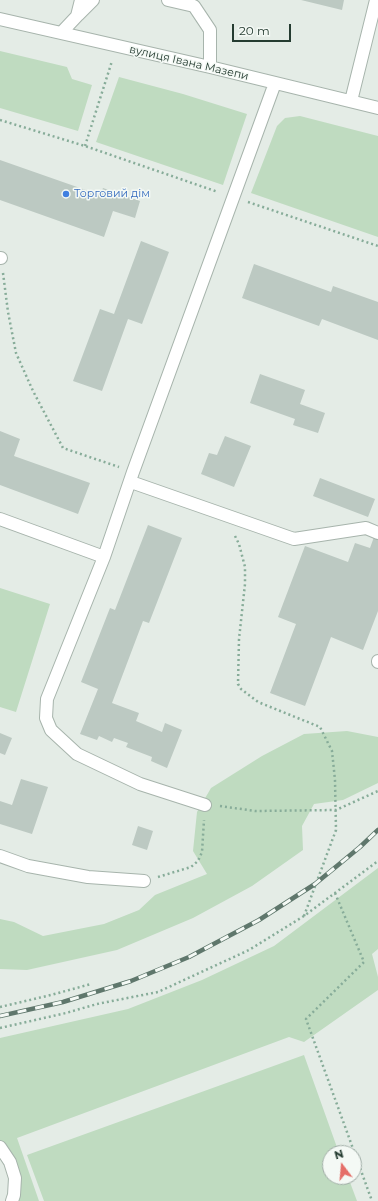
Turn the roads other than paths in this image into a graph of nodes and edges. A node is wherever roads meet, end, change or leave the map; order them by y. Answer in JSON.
{"nodes":[{"id":1,"x":81,"y":0,"type":"edge"},
{"id":2,"x":93,"y":0,"type":"edge"},
{"id":3,"x":168,"y":0,"type":"edge"},
{"id":4,"x":376,"y":0,"type":"edge"},
{"id":5,"x":77,"y":16,"type":"junction"},
{"id":6,"x":0,"y":19,"type":"edge"},
{"id":7,"x":62,"y":33,"type":"junction"},
{"id":8,"x":210,"y":67,"type":"junction"},
{"id":9,"x":275,"y":83,"type":"junction"},
{"id":10,"x":351,"y":101,"type":"junction"},
{"id":11,"x":378,"y":108,"type":"edge"},
{"id":12,"x":132,"y":477,"type":"junction"},
{"id":13,"x":0,"y":519,"type":"edge"},
{"id":14,"x":378,"y":533,"type":"edge"},
{"id":15,"x":104,"y":557,"type":"junction"},
{"id":16,"x":204,"y":804,"type":"road end"},
{"id":17,"x":0,"y":856,"type":"edge"},
{"id":18,"x":144,"y":881,"type":"road end"},
{"id":19,"x":0,"y":1147,"type":"edge"},
{"id":20,"x":12,"y":1201,"type":"edge"}],
"edges":[{"from":1,"to":5,"type":"street"},
{"from":2,"to":5,"type":"street"},
{"from":3,"to":8,"type":"street"},
{"from":4,"to":10,"type":"street"},
{"from":5,"to":7,"type":"street"},
{"from":6,"to":7,"type":"street","name":"вулиця Івана Мазепи"},
{"from":7,"to":8,"type":"street","name":"вулиця Івана Мазепи"},
{"from":8,"to":9,"type":"street","name":"вулиця Івана Мазепи"},
{"from":9,"to":10,"type":"street","name":"вулиця Івана Мазепи"},
{"from":9,"to":12,"type":"street"},
{"from":10,"to":11,"type":"street","name":"вулиця Івана Мазепи"},
{"from":12,"to":14,"type":"street"},
{"from":12,"to":15,"type":"street"},
{"from":13,"to":15,"type":"street"},
{"from":15,"to":16,"type":"street"},
{"from":17,"to":18,"type":"street"},
{"from":19,"to":20,"type":"street"}]}
